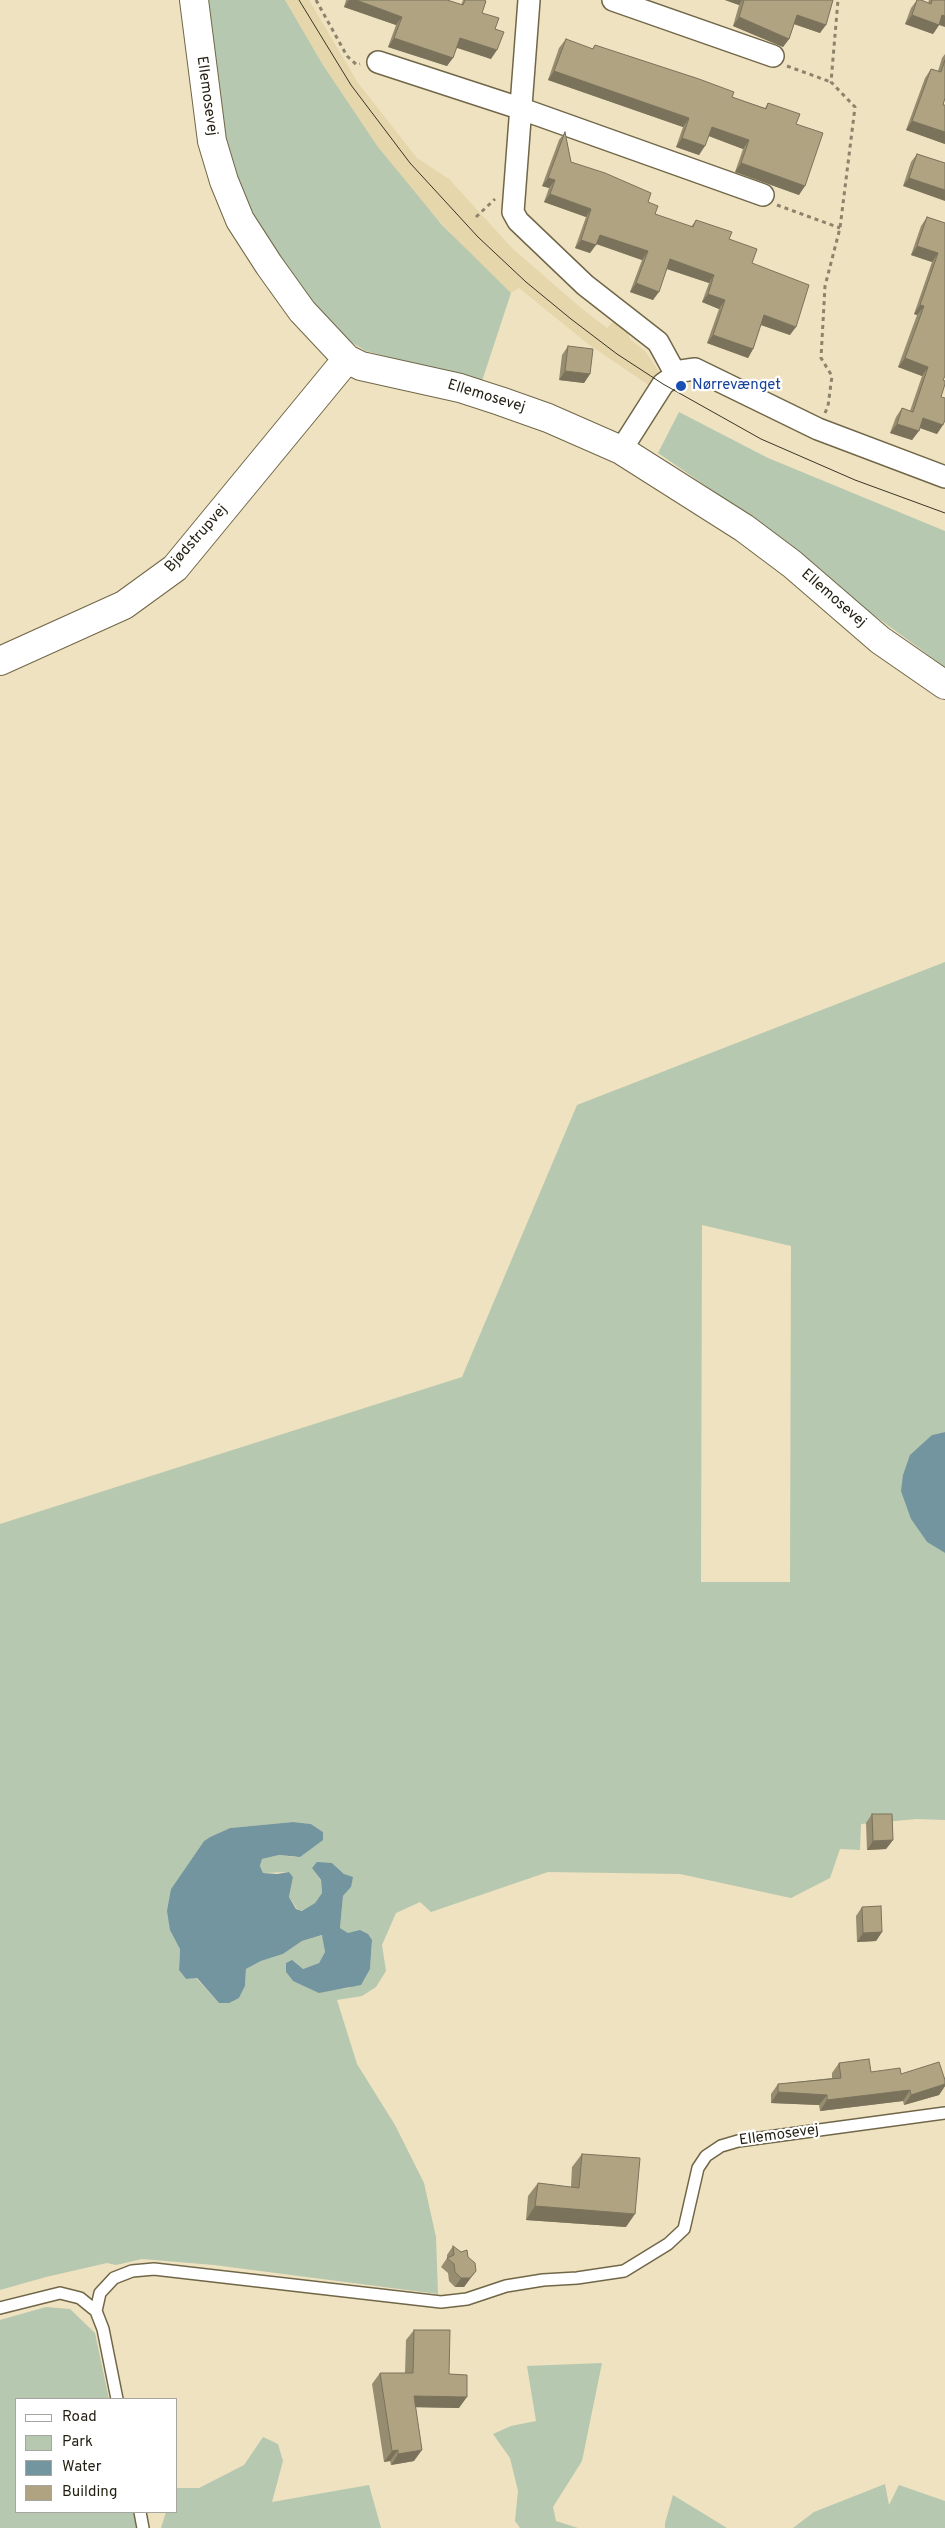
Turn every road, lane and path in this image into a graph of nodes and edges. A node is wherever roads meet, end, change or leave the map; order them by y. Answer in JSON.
{"nodes":[{"id":1,"x":194,"y":0,"type":"edge"},
{"id":2,"x":316,"y":0,"type":"edge"},
{"id":3,"x":529,"y":0,"type":"edge"},
{"id":4,"x":613,"y":0,"type":"edge"},
{"id":5,"x":838,"y":0,"type":"edge"},
{"id":6,"x":773,"y":56,"type":"joint"},
{"id":7,"x":378,"y":62,"type":"joint"},
{"id":8,"x":831,"y":82,"type":"junction"},
{"id":9,"x":519,"y":108,"type":"junction"},
{"id":10,"x":763,"y":195,"type":"joint"},
{"id":11,"x":484,"y":209,"type":"dead end"},
{"id":12,"x":476,"y":217,"type":"dead end"},
{"id":13,"x":840,"y":228,"type":"junction"},
{"id":14,"x":346,"y":359,"type":"junction"},
{"id":15,"x":676,"y":374,"type":"junction"},
{"id":16,"x":818,"y":429,"type":"junction"},
{"id":17,"x":621,"y":450,"type":"junction"},
{"id":18,"x":945,"y":477,"type":"edge"},
{"id":19,"x":0,"y":661,"type":"edge"},
{"id":20,"x":945,"y":685,"type":"edge"},
{"id":21,"x":945,"y":2113,"type":"edge"},
{"id":22,"x":0,"y":2308,"type":"edge"},
{"id":23,"x":96,"y":2311,"type":"junction"},
{"id":24,"x":117,"y":2398,"type":"edge"},
{"id":25,"x":140,"y":2513,"type":"edge"},
{"id":26,"x":143,"y":2528,"type":"edge"}],
"edges":[{"from":1,"to":14,"type":"street","name":"Ellemosevej"},
{"from":2,"to":7,"type":"path"},
{"from":3,"to":9,"type":"street"},
{"from":4,"to":6,"type":"street"},
{"from":5,"to":8,"type":"path"},
{"from":6,"to":8,"type":"path"},
{"from":7,"to":9,"type":"street"},
{"from":8,"to":13,"type":"path"},
{"from":9,"to":10,"type":"street"},
{"from":9,"to":15,"type":"street"},
{"from":10,"to":13,"type":"path"},
{"from":11,"to":12,"type":"path"},
{"from":13,"to":16,"type":"path"},
{"from":14,"to":17,"type":"street","name":"Ellemosevej"},
{"from":14,"to":19,"type":"street","name":"Bjødstrupvej"},
{"from":15,"to":16,"type":"street"},
{"from":15,"to":17,"type":"street"},
{"from":16,"to":18,"type":"street"},
{"from":17,"to":20,"type":"street","name":"Ellemosevej"},
{"from":21,"to":23,"type":"lane","name":"Ellemosevej"},
{"from":22,"to":23,"type":"lane"},
{"from":23,"to":24,"type":"lane"},
{"from":25,"to":26,"type":"lane"}]}
